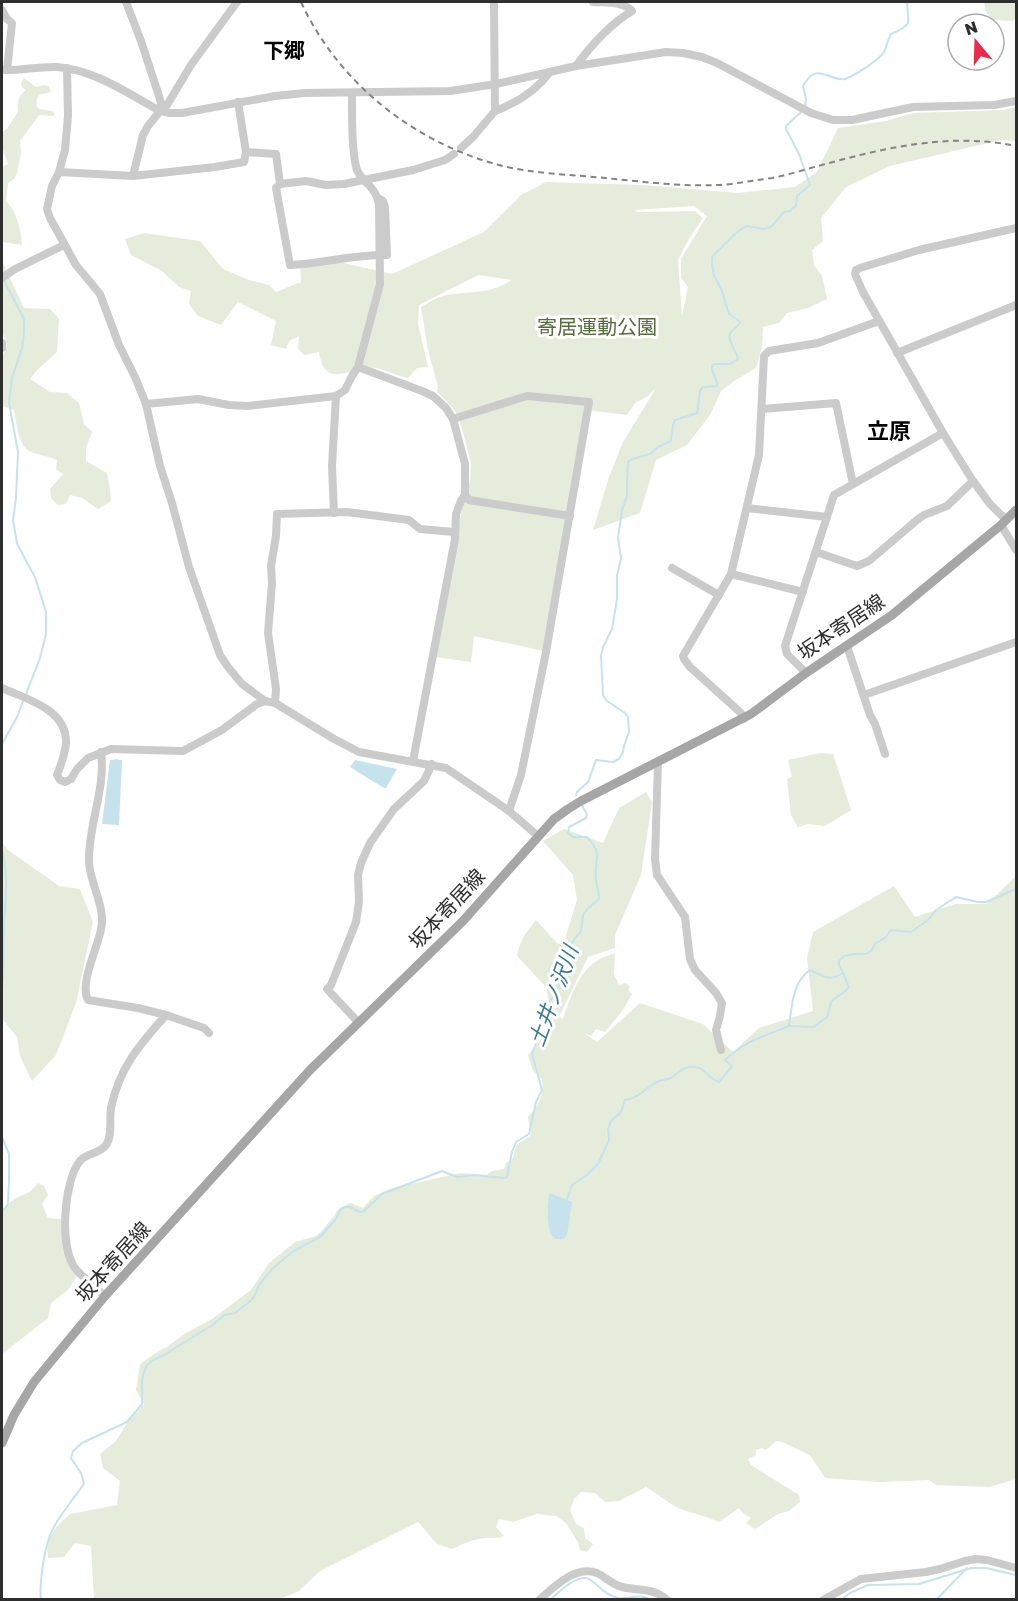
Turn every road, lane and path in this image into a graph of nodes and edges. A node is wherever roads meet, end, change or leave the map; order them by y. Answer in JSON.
{"nodes":[{"id":1,"x":126,"y":2,"type":"edge"},
{"id":2,"x":237,"y":2,"type":"edge"},
{"id":3,"x":494,"y":2,"type":"edge"},
{"id":4,"x":593,"y":2,"type":"edge"},
{"id":5,"x":2,"y":10,"type":"edge"},
{"id":6,"x":576,"y":66,"type":"junction"},
{"id":7,"x":67,"y":68,"type":"junction"},
{"id":8,"x":4,"y":70,"type":"edge"},
{"id":9,"x":550,"y":72,"type":"junction"},
{"id":10,"x":496,"y":84,"type":"junction"},
{"id":11,"x":352,"y":93,"type":"junction"},
{"id":12,"x":1017,"y":101,"type":"edge"},
{"id":13,"x":238,"y":102,"type":"junction"},
{"id":14,"x":160,"y":111,"type":"junction"},
{"id":15,"x":495,"y":111,"type":"junction"},
{"id":16,"x":246,"y":152,"type":"junction"},
{"id":17,"x":59,"y":172,"type":"junction"},
{"id":18,"x":133,"y":176,"type":"junction"},
{"id":19,"x":364,"y":179,"type":"junction"},
{"id":20,"x":280,"y":184,"type":"junction"},
{"id":21,"x":378,"y":202,"type":"junction"},
{"id":22,"x":1017,"y":228,"type":"edge"},
{"id":23,"x":64,"y":245,"type":"junction"},
{"id":24,"x":2,"y":278,"type":"edge"},
{"id":25,"x":1017,"y":305,"type":"edge"},
{"id":26,"x":879,"y":321,"type":"junction"},
{"id":27,"x":2,"y":343,"type":"edge"},
{"id":28,"x":2,"y":348,"type":"edge"},
{"id":29,"x":897,"y":353,"type":"junction"},
{"id":30,"x":358,"y":368,"type":"junction"},
{"id":31,"x":336,"y":396,"type":"junction"},
{"id":32,"x":146,"y":404,"type":"junction"},
{"id":33,"x":762,"y":409,"type":"junction"},
{"id":34,"x":453,"y":419,"type":"junction"},
{"id":35,"x":943,"y":433,"type":"junction"},
{"id":36,"x":972,"y":481,"type":"junction"},
{"id":37,"x":853,"y":484,"type":"junction"},
{"id":38,"x":465,"y":495,"type":"junction"},
{"id":39,"x":747,"y":508,"type":"junction"},
{"id":40,"x":1017,"y":510,"type":"edge"},
{"id":41,"x":334,"y":513,"type":"junction"},
{"id":42,"x":570,"y":516,"type":"junction"},
{"id":43,"x":827,"y":517,"type":"junction"},
{"id":44,"x":1004,"y":523,"type":"junction"},
{"id":45,"x":454,"y":532,"type":"junction"},
{"id":46,"x":1017,"y":550,"type":"edge"},
{"id":47,"x":816,"y":552,"type":"junction"},
{"id":48,"x":672,"y":568,"type":"dead end"},
{"id":49,"x":731,"y":574,"type":"junction"},
{"id":50,"x":803,"y":592,"type":"junction"},
{"id":51,"x":719,"y":595,"type":"junction"},
{"id":52,"x":1017,"y":642,"type":"edge"},
{"id":53,"x":847,"y":646,"type":"junction"},
{"id":54,"x":806,"y":673,"type":"junction"},
{"id":55,"x":2,"y":688,"type":"edge"},
{"id":56,"x":864,"y":695,"type":"junction"},
{"id":57,"x":265,"y":701,"type":"junction"},
{"id":58,"x":275,"y":704,"type":"junction"},
{"id":59,"x":744,"y":719,"type":"junction"},
{"id":60,"x":101,"y":752,"type":"junction"},
{"id":61,"x":885,"y":754,"type":"dead end"},
{"id":62,"x":413,"y":760,"type":"junction"},
{"id":63,"x":658,"y":762,"type":"junction"},
{"id":64,"x":432,"y":764,"type":"junction"},
{"id":65,"x":509,"y":811,"type":"junction"},
{"id":66,"x":538,"y":836,"type":"junction"},
{"id":67,"x":166,"y":1015,"type":"junction"},
{"id":68,"x":358,"y":1023,"type":"junction"},
{"id":69,"x":208,"y":1033,"type":"dead end"},
{"id":70,"x":721,"y":1050,"type":"dead end"},
{"id":71,"x":105,"y":1296,"type":"junction"},
{"id":72,"x":2,"y":1443,"type":"edge"},
{"id":73,"x":1017,"y":1568,"type":"edge"},
{"id":74,"x":538,"y":1599,"type":"edge"},
{"id":75,"x":667,"y":1599,"type":"edge"},
{"id":76,"x":823,"y":1599,"type":"edge"}],
"edges":[{"from":1,"to":14,"type":"street"},
{"from":2,"to":14,"type":"street"},
{"from":3,"to":10,"type":"street"},
{"from":4,"to":6,"type":"street"},
{"from":5,"to":8,"type":"street"},
{"from":6,"to":9,"type":"street"},
{"from":6,"to":12,"type":"street"},
{"from":7,"to":8,"type":"street"},
{"from":7,"to":14,"type":"street"},
{"from":7,"to":17,"type":"street"},
{"from":9,"to":10,"type":"street"},
{"from":9,"to":15,"type":"street"},
{"from":10,"to":11,"type":"street"},
{"from":10,"to":15,"type":"street"},
{"from":11,"to":13,"type":"street"},
{"from":11,"to":19,"type":"street"},
{"from":13,"to":14,"type":"street"},
{"from":13,"to":16,"type":"street"},
{"from":14,"to":18,"type":"street"},
{"from":15,"to":19,"type":"street"},
{"from":16,"to":18,"type":"street"},
{"from":16,"to":20,"type":"street"},
{"from":17,"to":18,"type":"street"},
{"from":17,"to":23,"type":"street"},
{"from":19,"to":20,"type":"street"},
{"from":19,"to":21,"type":"street"},
{"from":20,"to":21,"type":"street"},
{"from":21,"to":30,"type":"street","bridge":true},
{"from":22,"to":26,"type":"street"},
{"from":23,"to":24,"type":"street"},
{"from":23,"to":32,"type":"street"},
{"from":25,"to":29,"type":"street"},
{"from":26,"to":29,"type":"street"},
{"from":26,"to":33,"type":"street"},
{"from":27,"to":28,"type":"street"},
{"from":29,"to":35,"type":"street"},
{"from":30,"to":31,"type":"street"},
{"from":30,"to":34,"type":"street"},
{"from":31,"to":32,"type":"street"},
{"from":31,"to":41,"type":"street"},
{"from":32,"to":57,"type":"street"},
{"from":33,"to":37,"type":"street"},
{"from":33,"to":39,"type":"street"},
{"from":34,"to":38,"type":"street"},
{"from":34,"to":42,"type":"street"},
{"from":35,"to":36,"type":"street"},
{"from":35,"to":37,"type":"street"},
{"from":36,"to":44,"type":"street"},
{"from":36,"to":47,"type":"street"},
{"from":37,"to":43,"type":"street"},
{"from":38,"to":42,"type":"street"},
{"from":38,"to":45,"type":"street"},
{"from":39,"to":43,"type":"street"},
{"from":39,"to":49,"type":"street"},
{"from":40,"to":44,"type":"main road","name":"坂本寄居線"},
{"from":41,"to":45,"type":"street"},
{"from":41,"to":58,"type":"street"},
{"from":42,"to":65,"type":"street"},
{"from":43,"to":47,"type":"street"},
{"from":44,"to":46,"type":"street"},
{"from":44,"to":53,"type":"main road","name":"坂本寄居線"},
{"from":45,"to":62,"type":"street"},
{"from":47,"to":50,"type":"street"},
{"from":48,"to":51,"type":"street"},
{"from":49,"to":50,"type":"street"},
{"from":49,"to":51,"type":"street"},
{"from":50,"to":54,"type":"street"},
{"from":51,"to":59,"type":"street"},
{"from":52,"to":56,"type":"street"},
{"from":53,"to":54,"type":"main road","name":"坂本寄居線"},
{"from":53,"to":56,"type":"street"},
{"from":54,"to":59,"type":"main road","name":"坂本寄居線"},
{"from":55,"to":60,"type":"street"},
{"from":56,"to":61,"type":"street"},
{"from":57,"to":58,"type":"street"},
{"from":57,"to":60,"type":"street"},
{"from":58,"to":62,"type":"street"},
{"from":59,"to":63,"type":"main road","name":"坂本寄居線"},
{"from":60,"to":67,"type":"street"},
{"from":62,"to":64,"type":"street"},
{"from":63,"to":66,"type":"main road","name":"坂本寄居線"},
{"from":63,"to":70,"type":"street"},
{"from":64,"to":65,"type":"street"},
{"from":64,"to":68,"type":"street"},
{"from":65,"to":66,"type":"street"},
{"from":66,"to":68,"type":"main road","name":"坂本寄居線"},
{"from":67,"to":69,"type":"street"},
{"from":67,"to":71,"type":"street"},
{"from":68,"to":71,"type":"main road","name":"坂本寄居線"},
{"from":71,"to":72,"type":"main road","name":"坂本寄居線"},
{"from":73,"to":76,"type":"street"},
{"from":74,"to":75,"type":"street"}]}
